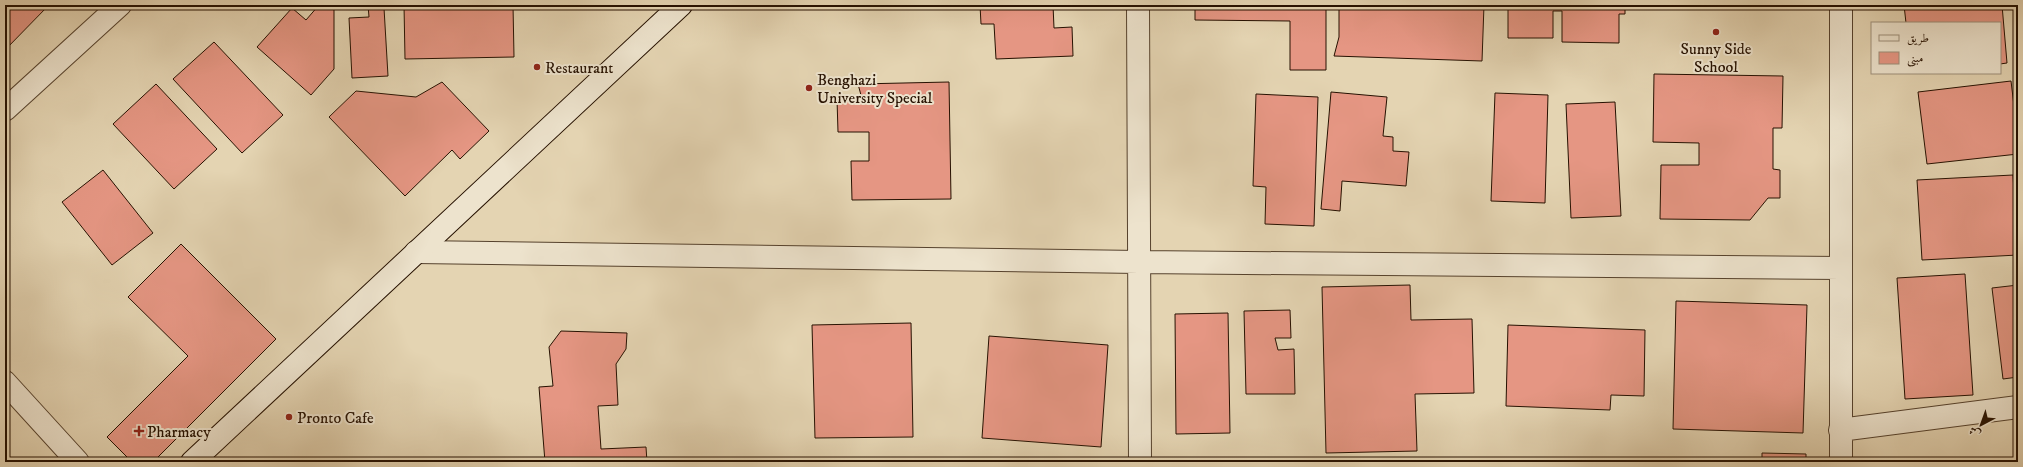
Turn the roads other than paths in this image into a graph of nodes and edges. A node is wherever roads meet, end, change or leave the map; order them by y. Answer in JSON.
{"nodes":[{"id":1,"x":120,"y":5,"type":"edge"},
{"id":2,"x":681,"y":5,"type":"edge"},
{"id":3,"x":1138,"y":5,"type":"edge"},
{"id":4,"x":1841,"y":5,"type":"edge"},
{"id":5,"x":5,"y":110,"type":"edge"},
{"id":6,"x":416,"y":252,"type":"junction"},
{"id":7,"x":1139,"y":262,"type":"junction"},
{"id":8,"x":1841,"y":268,"type":"junction"},
{"id":9,"x":5,"y":382,"type":"edge"},
{"id":10,"x":2018,"y":407,"type":"edge"},
{"id":11,"x":1840,"y":430,"type":"junction"},
{"id":12,"x":78,"y":462,"type":"edge"},
{"id":13,"x":192,"y":462,"type":"edge"},
{"id":14,"x":1140,"y":462,"type":"edge"},
{"id":15,"x":1841,"y":462,"type":"edge"}],
"edges":[{"from":1,"to":5,"type":"street"},
{"from":2,"to":6,"type":"street"},
{"from":3,"to":7,"type":"street"},
{"from":4,"to":8,"type":"street"},
{"from":6,"to":7,"type":"street"},
{"from":6,"to":13,"type":"street"},
{"from":7,"to":8,"type":"street"},
{"from":7,"to":14,"type":"street"},
{"from":8,"to":11,"type":"street"},
{"from":9,"to":12,"type":"street"},
{"from":10,"to":11,"type":"street"},
{"from":11,"to":15,"type":"street"}]}
